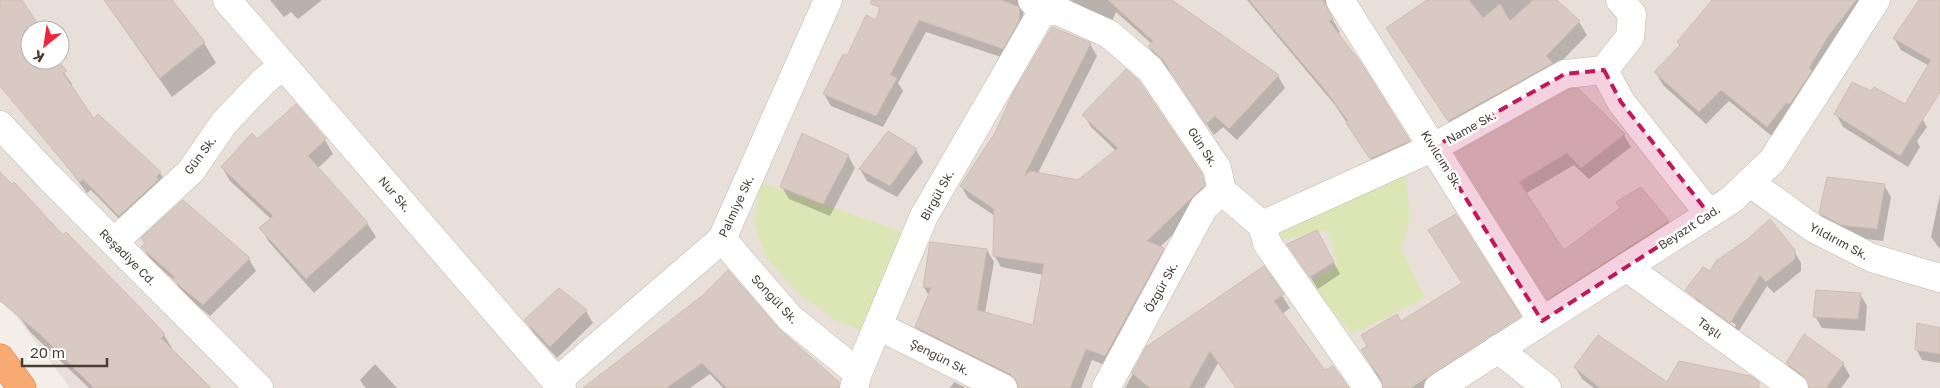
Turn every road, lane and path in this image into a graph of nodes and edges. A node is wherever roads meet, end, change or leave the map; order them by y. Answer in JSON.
{"nodes":[{"id":1,"x":227,"y":0,"type":"edge"},
{"id":2,"x":828,"y":0,"type":"edge"},
{"id":3,"x":1340,"y":0,"type":"edge"},
{"id":4,"x":1620,"y":0,"type":"edge"},
{"id":5,"x":1874,"y":1,"type":"edge"},
{"id":6,"x":1037,"y":6,"type":"edge"},
{"id":7,"x":283,"y":65,"type":"junction"},
{"id":8,"x":1604,"y":70,"type":"junction"},
{"id":9,"x":0,"y":125,"type":"edge"},
{"id":10,"x":1434,"y":147,"type":"junction"},
{"id":11,"x":1749,"y":182,"type":"junction"},
{"id":12,"x":1222,"y":191,"type":"junction"},
{"id":13,"x":1709,"y":214,"type":"junction"},
{"id":14,"x":1262,"y":225,"type":"junction"},
{"id":15,"x":722,"y":239,"type":"junction"},
{"id":16,"x":114,"y":242,"type":"junction"},
{"id":17,"x":1626,"y":267,"type":"junction"},
{"id":18,"x":1940,"y":278,"type":"edge"},
{"id":19,"x":1542,"y":321,"type":"junction"},
{"id":20,"x":878,"y":326,"type":"junction"},
{"id":21,"x":1498,"y":349,"type":"junction"},
{"id":22,"x":0,"y":358,"type":"edge"},
{"id":23,"x":856,"y":380,"type":"edge"},
{"id":24,"x":559,"y":385,"type":"edge"},
{"id":25,"x":22,"y":388,"type":"edge"},
{"id":26,"x":258,"y":388,"type":"edge"},
{"id":27,"x":1002,"y":388,"type":"edge"},
{"id":28,"x":1106,"y":388,"type":"edge"},
{"id":29,"x":1368,"y":388,"type":"edge"},
{"id":30,"x":1438,"y":388,"type":"edge"},
{"id":31,"x":1547,"y":388,"type":"edge"},
{"id":32,"x":1794,"y":388,"type":"edge"}],
"edges":[{"from":1,"to":7,"type":"street","name":"Nur Sk."},
{"from":2,"to":15,"type":"street","name":"Palmiye Sk."},
{"from":3,"to":10,"type":"street","name":"Kıvılcım Sk."},
{"from":4,"to":8,"type":"street"},
{"from":5,"to":11,"type":"street","name":"Beyazıt Cad."},
{"from":6,"to":12,"type":"street","name":"Gün Sk."},
{"from":6,"to":20,"type":"street","name":"Birgül Sk."},
{"from":7,"to":16,"type":"street","name":"Gün Sk."},
{"from":7,"to":24,"type":"street","name":"Nur Sk."},
{"from":8,"to":10,"type":"street","name":"Name Sk."},
{"from":8,"to":13,"type":"street"},
{"from":9,"to":16,"type":"street","name":"Reşadiye Cd."},
{"from":10,"to":14,"type":"street","name":"Name Sk."},
{"from":10,"to":19,"type":"street","name":"Kıvılcım Sk."},
{"from":11,"to":13,"type":"street","name":"Beyazıt Cad."},
{"from":11,"to":18,"type":"street","name":"Yıldırım Sk."},
{"from":12,"to":14,"type":"street"},
{"from":12,"to":28,"type":"street","name":"Özgür Sk."},
{"from":13,"to":17,"type":"street","name":"Beyazıt Cad."},
{"from":14,"to":29,"type":"street"},
{"from":15,"to":23,"type":"street","name":"Songül Sk."},
{"from":15,"to":24,"type":"street","name":"Palmiye Sk."},
{"from":16,"to":26,"type":"street","name":"Reşadiye Cd."},
{"from":17,"to":19,"type":"street","name":"Beyazıt Cad."},
{"from":17,"to":32,"type":"street","name":"Taşlı"},
{"from":19,"to":21,"type":"street","name":"Beyazıt Cad."},
{"from":20,"to":23,"type":"street","name":"Birgül Sk."},
{"from":20,"to":27,"type":"street","name":"Şengün Sk."},
{"from":21,"to":30,"type":"street","name":"Beyazıt Cad."},
{"from":21,"to":31,"type":"street"},
{"from":22,"to":25,"type":"highway"}]}
